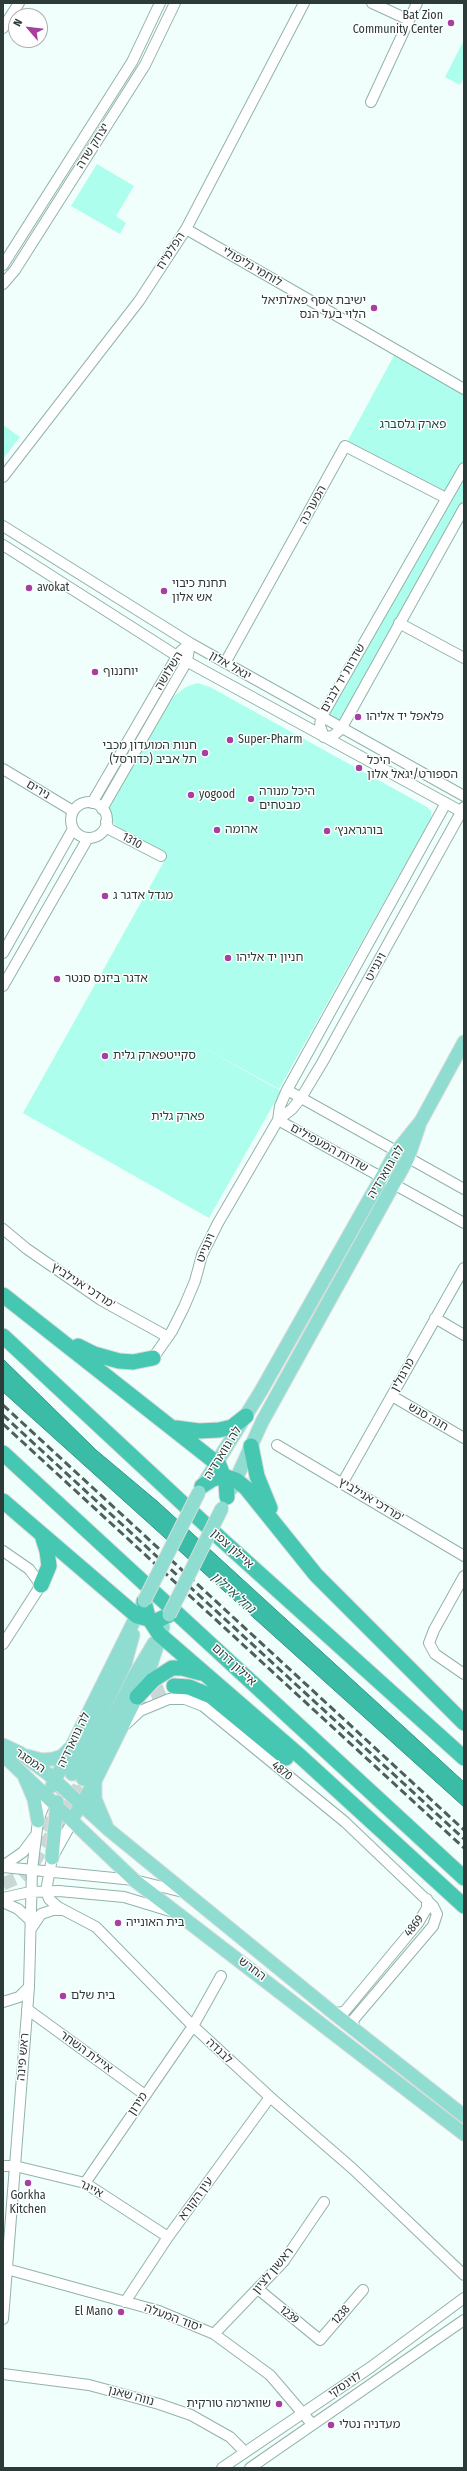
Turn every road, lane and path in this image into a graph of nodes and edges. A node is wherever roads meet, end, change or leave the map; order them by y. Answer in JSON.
{"nodes":[{"id":1,"x":19,"y":3,"type":"edge"},
{"id":2,"x":160,"y":3,"type":"edge"},
{"id":3,"x":175,"y":3,"type":"edge"},
{"id":4,"x":304,"y":3,"type":"edge"},
{"id":5,"x":372,"y":3,"type":"edge"},
{"id":6,"x":417,"y":3,"type":"edge"},
{"id":7,"x":409,"y":20,"type":"junction"},
{"id":8,"x":3,"y":28,"type":"edge"},
{"id":9,"x":371,"y":102,"type":"dead end"},
{"id":10,"x":186,"y":229,"type":"junction"},
{"id":11,"x":3,"y":265,"type":"edge"},
{"id":12,"x":3,"y":284,"type":"edge"},
{"id":13,"x":464,"y":389,"type":"edge"},
{"id":14,"x":464,"y":468,"type":"edge"},
{"id":15,"x":3,"y":477,"type":"edge"},
{"id":16,"x":446,"y":498,"type":"junction"},
{"id":17,"x":464,"y":508,"type":"edge"},
{"id":18,"x":461,"y":520,"type":"edge"},
{"id":19,"x":3,"y":526,"type":"edge"},
{"id":20,"x":3,"y":545,"type":"edge"},
{"id":21,"x":398,"y":623,"type":"junction"},
{"id":22,"x":190,"y":643,"type":"junction"},
{"id":23,"x":177,"y":656,"type":"junction"},
{"id":24,"x":464,"y":658,"type":"edge"},
{"id":25,"x":187,"y":661,"type":"junction"},
{"id":26,"x":225,"y":663,"type":"junction"},
{"id":27,"x":202,"y":670,"type":"junction"},
{"id":28,"x":176,"y":680,"type":"junction"},
{"id":29,"x":320,"y":718,"type":"junction"},
{"id":30,"x":341,"y":729,"type":"junction"},
{"id":31,"x":324,"y":737,"type":"junction"},
{"id":32,"x":3,"y":769,"type":"edge"},
{"id":33,"x":464,"y":796,"type":"edge"},
{"id":34,"x":92,"y":803,"type":"junction"},
{"id":35,"x":446,"y":803,"type":"junction"},
{"id":36,"x":102,"y":809,"type":"junction"},
{"id":37,"x":73,"y":811,"type":"junction"},
{"id":38,"x":463,"y":811,"type":"edge"},
{"id":39,"x":106,"y":822,"type":"junction"},
{"id":40,"x":73,"y":829,"type":"junction"},
{"id":41,"x":92,"y":837,"type":"junction"},
{"id":42,"x":141,"y":846,"type":"junction"},
{"id":43,"x":161,"y":856,"type":"dead end"},
{"id":44,"x":5,"y":947,"type":"edge"},
{"id":45,"x":3,"y":986,"type":"edge"},
{"id":46,"x":464,"y":1042,"type":"edge"},
{"id":47,"x":287,"y":1090,"type":"junction"},
{"id":48,"x":301,"y":1098,"type":"junction"},
{"id":49,"x":278,"y":1120,"type":"junction"},
{"id":50,"x":421,"y":1120,"type":"junction"},
{"id":51,"x":396,"y":1152,"type":"junction"},
{"id":52,"x":408,"y":1158,"type":"junction"},
{"id":53,"x":382,"y":1178,"type":"junction"},
{"id":54,"x":394,"y":1185,"type":"junction"},
{"id":55,"x":464,"y":1189,"type":"edge"},
{"id":56,"x":464,"y":1223,"type":"edge"},
{"id":57,"x":3,"y":1229,"type":"edge"},
{"id":58,"x":464,"y":1268,"type":"edge"},
{"id":59,"x":3,"y":1295,"type":"edge"},
{"id":60,"x":435,"y":1318,"type":"junction"},
{"id":61,"x":46,"y":1331,"type":"junction"},
{"id":62,"x":464,"y":1335,"type":"edge"},
{"id":63,"x":3,"y":1336,"type":"edge"},
{"id":64,"x":168,"y":1337,"type":"junction"},
{"id":65,"x":153,"y":1358,"type":"joint"},
{"id":66,"x":392,"y":1396,"type":"junction"},
{"id":67,"x":246,"y":1416,"type":"junction"},
{"id":68,"x":174,"y":1427,"type":"junction"},
{"id":69,"x":464,"y":1438,"type":"edge"},
{"id":70,"x":278,"y":1445,"type":"dead end"},
{"id":71,"x":251,"y":1446,"type":"junction"},
{"id":72,"x":3,"y":1453,"type":"edge"},
{"id":73,"x":216,"y":1462,"type":"junction"},
{"id":74,"x":230,"y":1478,"type":"junction"},
{"id":75,"x":343,"y":1482,"type":"junction"},
{"id":76,"x":200,"y":1489,"type":"junction"},
{"id":77,"x":3,"y":1501,"type":"edge"},
{"id":78,"x":224,"y":1503,"type":"joint"},
{"id":79,"x":281,"y":1529,"type":"junction"},
{"id":80,"x":41,"y":1535,"type":"junction"},
{"id":81,"x":3,"y":1551,"type":"edge"},
{"id":82,"x":464,"y":1556,"type":"edge"},
{"id":83,"x":464,"y":1576,"type":"edge"},
{"id":84,"x":41,"y":1585,"type":"junction"},
{"id":85,"x":144,"y":1601,"type":"joint"},
{"id":86,"x":169,"y":1615,"type":"junction"},
{"id":87,"x":144,"y":1619,"type":"junction"},
{"id":88,"x":159,"y":1634,"type":"junction"},
{"id":89,"x":3,"y":1644,"type":"edge"},
{"id":90,"x":464,"y":1674,"type":"edge"},
{"id":91,"x":210,"y":1678,"type":"junction"},
{"id":92,"x":174,"y":1686,"type":"tunnel mouth"},
{"id":93,"x":137,"y":1697,"type":"junction"},
{"id":94,"x":464,"y":1723,"type":"edge"},
{"id":95,"x":122,"y":1728,"type":"junction"},
{"id":96,"x":3,"y":1745,"type":"edge"},
{"id":97,"x":70,"y":1748,"type":"junction"},
{"id":98,"x":20,"y":1753,"type":"junction"},
{"id":99,"x":3,"y":1755,"type":"edge"},
{"id":100,"x":462,"y":1756,"type":"edge"},
{"id":101,"x":21,"y":1772,"type":"junction"},
{"id":102,"x":83,"y":1778,"type":"junction"},
{"id":103,"x":55,"y":1780,"type":"junction"},
{"id":104,"x":47,"y":1797,"type":"junction"},
{"id":105,"x":81,"y":1806,"type":"junction"},
{"id":106,"x":57,"y":1807,"type":"junction"},
{"id":107,"x":38,"y":1821,"type":"junction"},
{"id":108,"x":72,"y":1822,"type":"junction"},
{"id":109,"x":108,"y":1830,"type":"junction"},
{"id":110,"x":36,"y":1835,"type":"junction"},
{"id":111,"x":390,"y":1840,"type":"junction"},
{"id":112,"x":52,"y":1858,"type":"junction"},
{"id":113,"x":3,"y":1866,"type":"edge"},
{"id":114,"x":32,"y":1870,"type":"junction"},
{"id":115,"x":48,"y":1871,"type":"junction"},
{"id":116,"x":464,"y":1878,"type":"edge"},
{"id":117,"x":134,"y":1880,"type":"junction"},
{"id":118,"x":46,"y":1891,"type":"junction"},
{"id":119,"x":30,"y":1892,"type":"junction"},
{"id":120,"x":189,"y":1894,"type":"junction"},
{"id":121,"x":3,"y":1898,"type":"edge"},
{"id":122,"x":427,"y":1899,"type":"junction"},
{"id":123,"x":3,"y":1902,"type":"edge"},
{"id":124,"x":464,"y":1906,"type":"edge"},
{"id":125,"x":66,"y":1910,"type":"junction"},
{"id":126,"x":178,"y":1913,"type":"junction"},
{"id":127,"x":30,"y":1925,"type":"junction"},
{"id":128,"x":221,"y":1976,"type":"dead end"},
{"id":129,"x":29,"y":1987,"type":"junction"},
{"id":130,"x":3,"y":2002,"type":"edge"},
{"id":131,"x":27,"y":2009,"type":"junction"},
{"id":132,"x":331,"y":2011,"type":"junction"},
{"id":133,"x":192,"y":2026,"type":"junction"},
{"id":134,"x":356,"y":2031,"type":"junction"},
{"id":135,"x":145,"y":2095,"type":"junction"},
{"id":136,"x":270,"y":2097,"type":"junction"},
{"id":137,"x":464,"y":2116,"type":"edge"},
{"id":138,"x":464,"y":2134,"type":"edge"},
{"id":139,"x":3,"y":2166,"type":"edge"},
{"id":140,"x":15,"y":2166,"type":"junction"},
{"id":141,"x":85,"y":2182,"type":"junction"},
{"id":142,"x":324,"y":2202,"type":"dead end"},
{"id":143,"x":168,"y":2237,"type":"junction"},
{"id":144,"x":5,"y":2268,"type":"edge"},
{"id":145,"x":464,"y":2275,"type":"edge"},
{"id":146,"x":258,"y":2289,"type":"junction"},
{"id":147,"x":363,"y":2290,"type":"dead end"},
{"id":148,"x":464,"y":2298,"type":"edge"},
{"id":149,"x":125,"y":2302,"type":"junction"},
{"id":150,"x":3,"y":2319,"type":"edge"},
{"id":151,"x":464,"y":2320,"type":"edge"},
{"id":152,"x":214,"y":2334,"type":"junction"},
{"id":153,"x":320,"y":2340,"type":"joint"},
{"id":154,"x":3,"y":2374,"type":"edge"},
{"id":155,"x":304,"y":2412,"type":"junction"},
{"id":156,"x":312,"y":2424,"type":"junction"},
{"id":157,"x":245,"y":2452,"type":"junction"},
{"id":158,"x":222,"y":2468,"type":"edge"},
{"id":159,"x":250,"y":2468,"type":"edge"}],
"edges":[{"from":1,"to":8,"type":"street"},
{"from":2,"to":11,"type":"street","name":"יצחק שדה"},
{"from":3,"to":12,"type":"street","name":"יצחק שדה"},
{"from":4,"to":10,"type":"street","name":"הפלמ\"ח"},
{"from":5,"to":7,"type":"street"},
{"from":6,"to":7,"type":"street"},
{"from":7,"to":9,"type":"street"},
{"from":10,"to":13,"type":"street","name":"לוחמי גליפולי"},
{"from":10,"to":15,"type":"street","name":"הפלמ\"ח"},
{"from":14,"to":16,"type":"street","name":"שדרות יד לבנים"},
{"from":16,"to":26,"type":"street","name":"המערכה"},
{"from":16,"to":29,"type":"street","name":"שדרות יד לבנים"},
{"from":17,"to":18,"type":"street","name":"שדרות יד לבנים"},
{"from":18,"to":21,"type":"street","name":"שדרות יד לבנים"},
{"from":19,"to":22,"type":"street","name":"יגאל אלון"},
{"from":20,"to":23,"type":"street","name":"יגאל אלון"},
{"from":21,"to":24,"type":"street"},
{"from":21,"to":30,"type":"street","name":"שדרות יד לבנים"},
{"from":22,"to":23,"type":"street","name":"השלושה"},
{"from":22,"to":25,"type":"street","name":"השלושה"},
{"from":22,"to":26,"type":"street","name":"יגאל אלון"},
{"from":23,"to":25,"type":"street","name":"יגאל אלון"},
{"from":23,"to":34,"type":"street","name":"השלושה"},
{"from":25,"to":27,"type":"street","name":"יגאל אלון"},
{"from":25,"to":28,"type":"street","name":"השלושה"},
{"from":26,"to":29,"type":"street","name":"יגאל אלון"},
{"from":27,"to":28,"type":"street"},
{"from":27,"to":31,"type":"street","name":"יגאל אלון"},
{"from":28,"to":36,"type":"street","name":"השלושה"},
{"from":29,"to":30,"type":"street","name":"יגאל אלון"},
{"from":29,"to":31,"type":"street","name":"שדרות יד לבנים"},
{"from":30,"to":31,"type":"street","name":"שדרות יד לבנים"},
{"from":30,"to":33,"type":"street","name":"יגאל אלון"},
{"from":31,"to":35,"type":"street","name":"יגאל אלון"},
{"from":32,"to":37,"type":"street","name":"נירים"},
{"from":34,"to":36,"type":"street"},
{"from":34,"to":37,"type":"street"},
{"from":35,"to":38,"type":"street","name":"יגאל אלון"},
{"from":35,"to":47,"type":"street","name":"וינגייט"},
{"from":36,"to":39,"type":"street"},
{"from":37,"to":40,"type":"street"},
{"from":38,"to":48,"type":"street","name":"וינגייט"},
{"from":39,"to":41,"type":"street"},
{"from":39,"to":42,"type":"street","name":"1310"},
{"from":40,"to":41,"type":"street"},
{"from":40,"to":44,"type":"street"},
{"from":41,"to":42,"type":"street"},
{"from":41,"to":45,"type":"street"},
{"from":42,"to":43,"type":"street","name":"1310"},
{"from":46,"to":50,"type":"main road","name":"לה גווארדיה"},
{"from":47,"to":48,"type":"street"},
{"from":47,"to":49,"type":"street","name":"וינגייט"},
{"from":48,"to":49,"type":"street","name":"וינגייט"},
{"from":48,"to":51,"type":"street"},
{"from":49,"to":53,"type":"street","name":"שדרות המעפילים"},
{"from":49,"to":64,"type":"street","name":"וינגייט"},
{"from":50,"to":51,"type":"main road","name":"לה גווארדיה"},
{"from":50,"to":52,"type":"main road","name":"לה גווארדיה"},
{"from":51,"to":52,"type":"street"},
{"from":51,"to":53,"type":"main road","name":"לה גווארדיה"},
{"from":52,"to":54,"type":"main road","name":"לה גווארדיה"},
{"from":52,"to":55,"type":"street"},
{"from":53,"to":54,"type":"street","name":"שדרות המעפילים"},
{"from":53,"to":67,"type":"main road","name":"לה גווארדיה"},
{"from":54,"to":56,"type":"street","name":"שדרות המעפילים"},
{"from":54,"to":71,"type":"main road","name":"לה גווארדיה"},
{"from":57,"to":64,"type":"street","name":"מרדכי אנילביץ'"},
{"from":58,"to":60,"type":"street","name":"מרגולין"},
{"from":59,"to":61,"type":"highway"},
{"from":60,"to":62,"type":"street"},
{"from":60,"to":66,"type":"street","name":"מרגולין"},
{"from":61,"to":65,"type":"highway"},
{"from":61,"to":68,"type":"highway"},
{"from":63,"to":100,"type":"highway","name":"איילון צפון"},
{"from":64,"to":65,"type":"street","name":"וינגייט"},
{"from":66,"to":69,"type":"street","name":"חנה סנש"},
{"from":66,"to":75,"type":"street","name":"מרגולין"},
{"from":67,"to":68,"type":"highway"},
{"from":67,"to":73,"type":"main road","name":"לה גווארדיה"},
{"from":68,"to":73,"type":"highway"},
{"from":70,"to":75,"type":"street","name":"מרדכי אנילביץ'"},
{"from":71,"to":74,"type":"main road","name":"לה גווארדיה"},
{"from":71,"to":79,"type":"highway"},
{"from":72,"to":116,"type":"highway","name":"איילון דרום"},
{"from":73,"to":74,"type":"highway"},
{"from":73,"to":76,"type":"main road","name":"לה גווארדיה"},
{"from":74,"to":76,"type":"highway"},
{"from":74,"to":78,"type":"highway"},
{"from":74,"to":79,"type":"highway"},
{"from":75,"to":82,"type":"street","name":"מרדכי אנילביץ'"},
{"from":76,"to":85,"type":"main road","name":"לה גווארדיה","bridge":true},
{"from":77,"to":80,"type":"highway"},
{"from":78,"to":86,"type":"main road","bridge":true},
{"from":79,"to":94,"type":"highway"},
{"from":80,"to":84,"type":"highway"},
{"from":80,"to":87,"type":"highway"},
{"from":81,"to":84,"type":"street"},
{"from":83,"to":90,"type":"street"},
{"from":84,"to":89,"type":"street"},
{"from":85,"to":87,"type":"highway"},
{"from":86,"to":87,"type":"highway"},
{"from":86,"to":88,"type":"main road"},
{"from":87,"to":88,"type":"highway"},
{"from":87,"to":97,"type":"main road","name":"לה גווארדיה"},
{"from":87,"to":102,"type":"main road"},
{"from":88,"to":91,"type":"highway"},
{"from":88,"to":93,"type":"main road"},
{"from":88,"to":102,"type":"main road"},
{"from":91,"to":93,"type":"highway"},
{"from":91,"to":111,"type":"highway"},
{"from":92,"to":111,"type":"highway"},
{"from":93,"to":95,"type":"main road"},
{"from":95,"to":102,"type":"main road"},
{"from":95,"to":122,"type":"street","name":"4870"},
{"from":96,"to":98,"type":"main road","name":"המסגר"},
{"from":97,"to":98,"type":"main road"},
{"from":97,"to":103,"type":"main road","name":"לה גווארדיה"},
{"from":98,"to":103,"type":"main road","name":"המסגר"},
{"from":99,"to":101,"type":"main road","name":"המסגר"},
{"from":101,"to":104,"type":"main road","name":"המסגר"},
{"from":101,"to":107,"type":"main road"},
{"from":102,"to":105,"type":"main road"},
{"from":102,"to":109,"type":"main road"},
{"from":103,"to":104,"type":"main road","name":"לה גווארדיה"},
{"from":103,"to":105,"type":"main road","name":"החרש"},
{"from":103,"to":106,"type":"main road"},
{"from":104,"to":106,"type":"main road","name":"החרש"},
{"from":104,"to":107,"type":"street","name":"ראש פינה"},
{"from":105,"to":108,"type":"main road"},
{"from":105,"to":109,"type":"main road","name":"החרש"},
{"from":106,"to":108,"type":"main road","name":"החרש"},
{"from":106,"to":112,"type":"main road"},
{"from":107,"to":110,"type":"street","name":"ראש פינה"},
{"from":108,"to":112,"type":"street"},
{"from":108,"to":117,"type":"main road","name":"החרש"},
{"from":109,"to":120,"type":"main road","name":"החרש"},
{"from":110,"to":113,"type":"street"},
{"from":110,"to":114,"type":"street","name":"ראש פינה"},
{"from":111,"to":124,"type":"highway"},
{"from":112,"to":115,"type":"street"},
{"from":113,"to":114,"type":"street"},
{"from":114,"to":115,"type":"street"},
{"from":114,"to":119,"type":"street","name":"ראש פינה"},
{"from":115,"to":117,"type":"street"},
{"from":115,"to":118,"type":"street"},
{"from":117,"to":120,"type":"street"},
{"from":117,"to":126,"type":"main road","name":"החרש"},
{"from":118,"to":119,"type":"street"},
{"from":118,"to":125,"type":"street","name":"לבנדה"},
{"from":118,"to":126,"type":"street"},
{"from":119,"to":121,"type":"street"},
{"from":119,"to":127,"type":"street","name":"ראש פינה"},
{"from":120,"to":132,"type":"main road","name":"החרש"},
{"from":122,"to":132,"type":"street","name":"4869"},
{"from":122,"to":134,"type":"street","name":"4869"},
{"from":123,"to":127,"type":"street"},
{"from":125,"to":127,"type":"street"},
{"from":125,"to":133,"type":"street","name":"לבנדה"},
{"from":126,"to":138,"type":"main road","name":"החרש"},
{"from":127,"to":129,"type":"street","name":"ראש פינה"},
{"from":128,"to":133,"type":"street","name":"מירון"},
{"from":129,"to":130,"type":"street"},
{"from":129,"to":131,"type":"street","name":"ראש פינה"},
{"from":131,"to":135,"type":"street","name":"איילת השחר"},
{"from":131,"to":140,"type":"street","name":"ראש פינה"},
{"from":132,"to":134,"type":"main road","name":"החרש"},
{"from":133,"to":135,"type":"street","name":"מירון"},
{"from":133,"to":136,"type":"street","name":"לבנדה"},
{"from":134,"to":137,"type":"main road","name":"החרש"},
{"from":135,"to":141,"type":"street","name":"מירון"},
{"from":136,"to":143,"type":"street","name":"עין הקורא"},
{"from":136,"to":145,"type":"street","name":"לבנדה"},
{"from":139,"to":140,"type":"street","name":"אייגר"},
{"from":140,"to":141,"type":"street","name":"אייגר"},
{"from":140,"to":144,"type":"street","name":"ראש פינה"},
{"from":141,"to":143,"type":"street","name":"אייגר"},
{"from":142,"to":146,"type":"street","name":"ראשון לציון"},
{"from":143,"to":149,"type":"street","name":"עין הקורא"},
{"from":144,"to":149,"type":"street","name":"יסוד המעלה"},
{"from":144,"to":150,"type":"street","name":"ראש פינה"},
{"from":146,"to":152,"type":"street","name":"ראשון לציון"},
{"from":146,"to":153,"type":"street","name":"1239"},
{"from":147,"to":153,"type":"street","name":"1238"},
{"from":148,"to":155,"type":"street","name":"לוינסקי"},
{"from":149,"to":152,"type":"street","name":"יסוד המעלה"},
{"from":151,"to":156,"type":"street","name":"לוינסקי"},
{"from":152,"to":155,"type":"street","name":"יסוד המעלה"},
{"from":154,"to":157,"type":"street","name":"נווה שאנן"},
{"from":155,"to":156,"type":"street","name":"יסוד המעלה"},
{"from":155,"to":157,"type":"street","name":"לוינסקי"},
{"from":156,"to":159,"type":"street","name":"לוינסקי"},
{"from":157,"to":158,"type":"street","name":"לוינסקי"}]}
